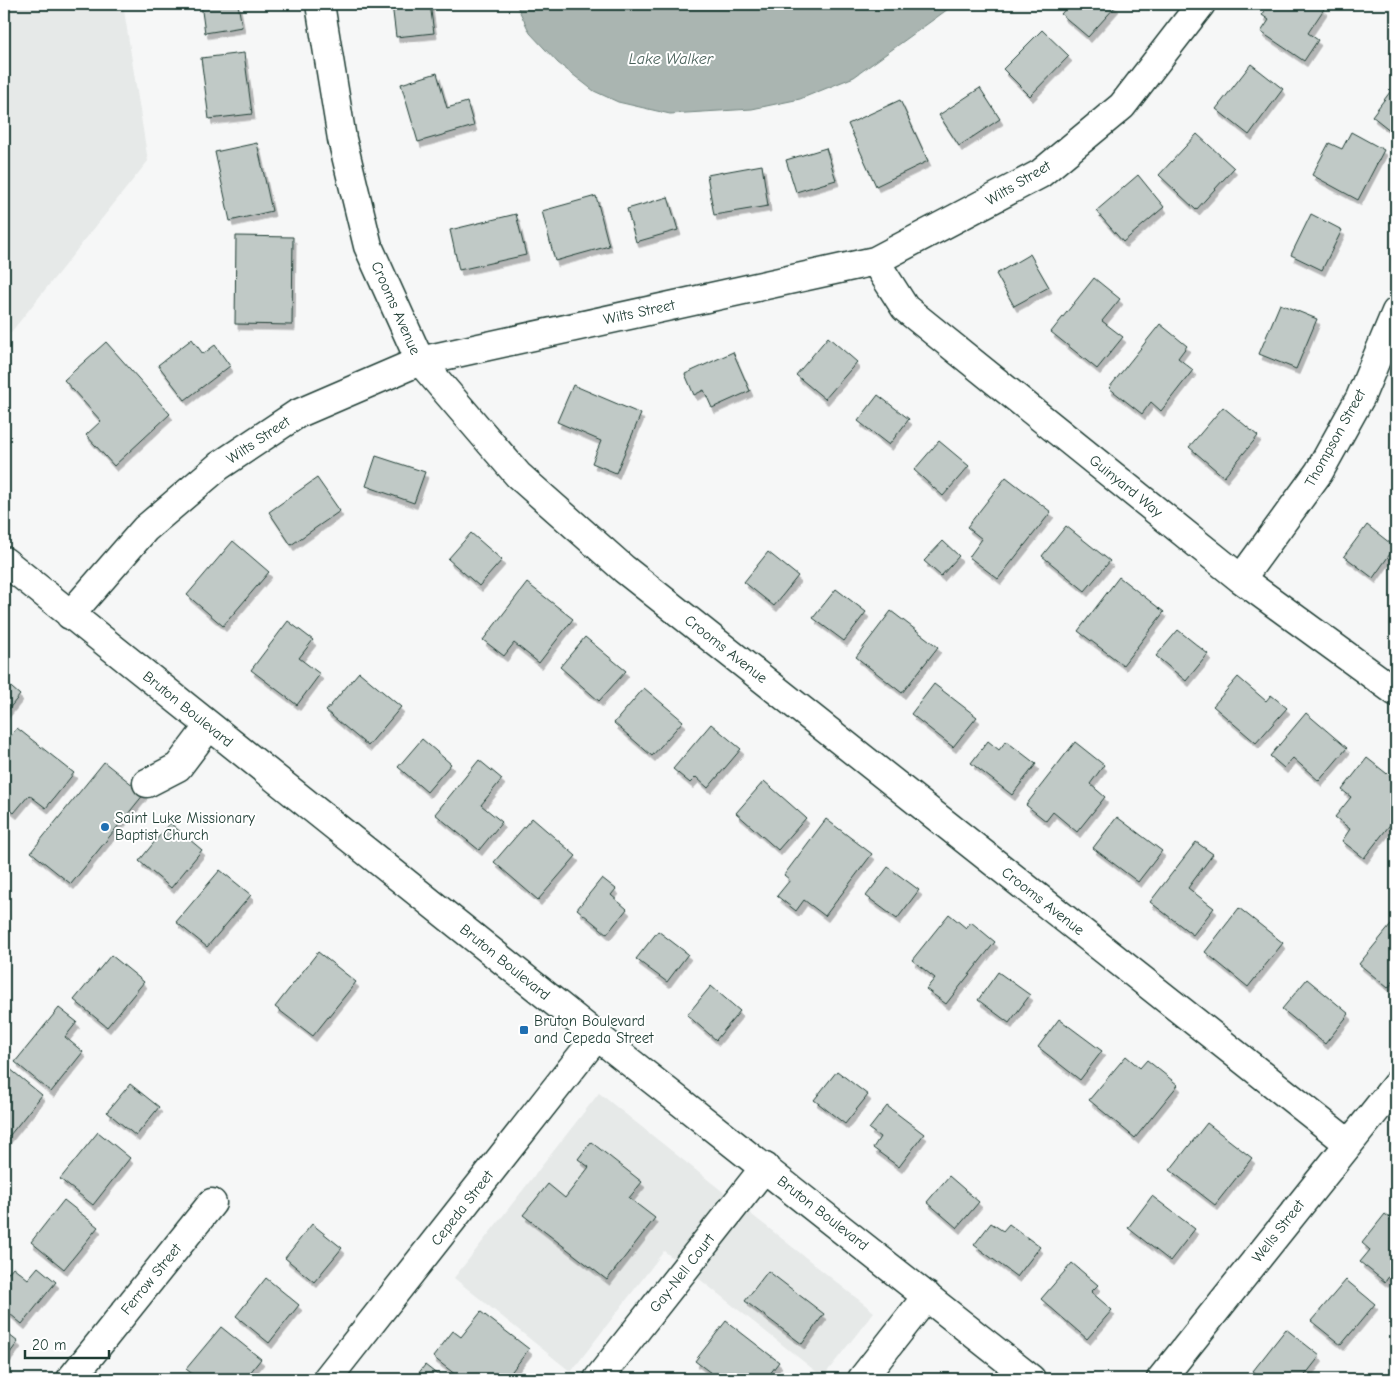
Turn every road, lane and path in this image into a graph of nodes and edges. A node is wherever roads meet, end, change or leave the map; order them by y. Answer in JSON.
{"nodes":[{"id":1,"x":320,"y":4,"type":"edge"},
{"id":2,"x":1201,"y":4,"type":"edge"},
{"id":3,"x":875,"y":260,"type":"junction"},
{"id":4,"x":1396,"y":312,"type":"edge"},
{"id":5,"x":420,"y":361,"type":"junction"},
{"id":6,"x":4,"y":561,"type":"edge"},
{"id":7,"x":1241,"y":579,"type":"junction"},
{"id":8,"x":70,"y":615,"type":"junction"},
{"id":9,"x":1396,"y":692,"type":"edge"},
{"id":10,"x":210,"y":726,"type":"junction"},
{"id":11,"x":146,"y":783,"type":"dead end"},
{"id":12,"x":597,"y":1036,"type":"junction"},
{"id":13,"x":1396,"y":1085,"type":"edge"},
{"id":14,"x":1348,"y":1143,"type":"junction"},
{"id":15,"x":765,"y":1167,"type":"junction"},
{"id":16,"x":212,"y":1203,"type":"dead end"},
{"id":17,"x":927,"y":1296,"type":"junction"},
{"id":18,"x":71,"y":1379,"type":"edge"},
{"id":19,"x":327,"y":1379,"type":"edge"},
{"id":20,"x":598,"y":1379,"type":"edge"},
{"id":21,"x":862,"y":1379,"type":"edge"},
{"id":22,"x":1031,"y":1379,"type":"edge"},
{"id":23,"x":1161,"y":1379,"type":"edge"}],
"edges":[{"from":1,"to":5,"type":"street","name":"Crooms Avenue"},
{"from":2,"to":3,"type":"street","name":"Wilts Street"},
{"from":3,"to":5,"type":"street","name":"Wilts Street"},
{"from":3,"to":7,"type":"street","name":"Guinyard Way"},
{"from":4,"to":7,"type":"street","name":"Thompson Street"},
{"from":5,"to":8,"type":"street","name":"Wilts Street"},
{"from":5,"to":14,"type":"street","name":"Crooms Avenue"},
{"from":6,"to":8,"type":"street","name":"Bruton Boulevard"},
{"from":7,"to":9,"type":"street","name":"Guinyard Way"},
{"from":8,"to":10,"type":"street","name":"Bruton Boulevard"},
{"from":10,"to":11,"type":"street"},
{"from":10,"to":12,"type":"street","name":"Bruton Boulevard"},
{"from":12,"to":15,"type":"street","name":"Bruton Boulevard"},
{"from":12,"to":19,"type":"street","name":"Cepeda Street"},
{"from":13,"to":14,"type":"street","name":"Wells Street"},
{"from":14,"to":23,"type":"street","name":"Wells Street"},
{"from":15,"to":17,"type":"street","name":"Bruton Boulevard"},
{"from":15,"to":20,"type":"street","name":"Gay-Nell Court"},
{"from":16,"to":18,"type":"street","name":"Ferrow Street"},
{"from":17,"to":21,"type":"street"},
{"from":17,"to":22,"type":"street","name":"Bruton Boulevard"}]}
